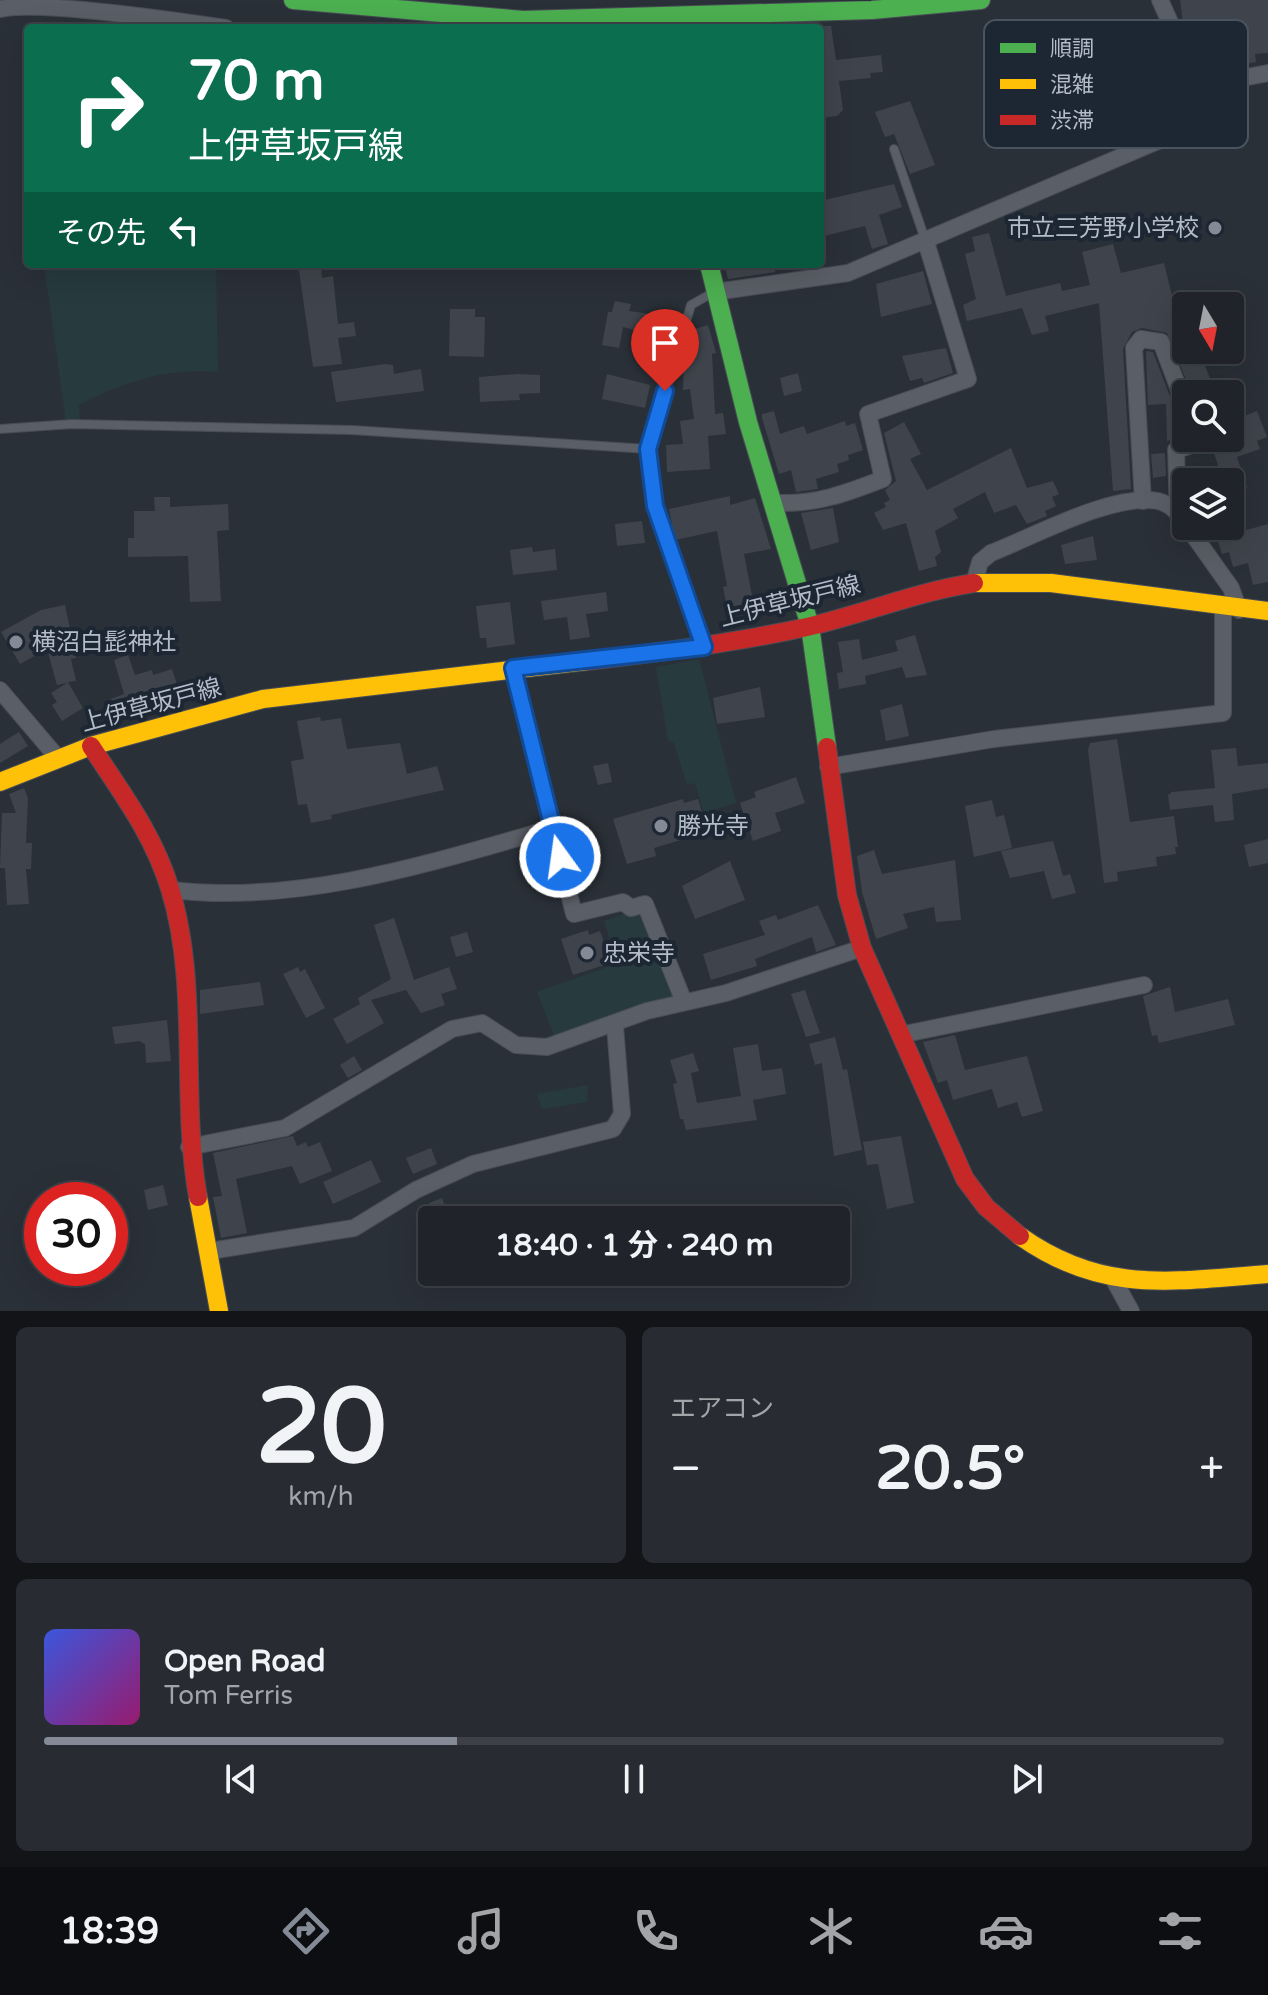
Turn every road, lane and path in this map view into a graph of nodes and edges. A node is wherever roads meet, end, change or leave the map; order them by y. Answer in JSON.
{"nodes":[{"id":1,"x":293,"y":0,"type":"edge"},
{"id":2,"x":981,"y":0,"type":"edge"},
{"id":3,"x":1160,"y":0,"type":"edge"},
{"id":4,"x":0,"y":9,"type":"edge"},
{"id":5,"x":371,"y":13,"type":"edge"},
{"id":6,"x":660,"y":15,"type":"edge"},
{"id":7,"x":1169,"y":20,"type":"edge"},
{"id":8,"x":199,"y":24,"type":"edge"},
{"id":9,"x":1268,"y":73,"type":"edge"},
{"id":10,"x":1248,"y":77,"type":"edge"},
{"id":11,"x":1142,"y":148,"type":"edge"},
{"id":12,"x":894,"y":149,"type":"dead end"},
{"id":13,"x":926,"y":242,"type":"junction"},
{"id":14,"x":710,"y":268,"type":"edge"},
{"id":15,"x":715,"y":292,"type":"junction"},
{"id":16,"x":1175,"y":380,"type":"edge"},
{"id":17,"x":0,"y":429,"type":"edge"},
{"id":18,"x":648,"y":449,"type":"junction"},
{"id":19,"x":1143,"y":501,"type":"junction"},
{"id":20,"x":779,"y":503,"type":"dead end"},
{"id":21,"x":1172,"y":510,"type":"edge"},
{"id":22,"x":1197,"y":540,"type":"edge"},
{"id":23,"x":974,"y":583,"type":"junction"},
{"id":24,"x":1231,"y":609,"type":"junction"},
{"id":25,"x":1268,"y":611,"type":"edge"},
{"id":26,"x":810,"y":626,"type":"junction"},
{"id":27,"x":704,"y":647,"type":"junction"},
{"id":28,"x":513,"y":668,"type":"junction"},
{"id":29,"x":0,"y":690,"type":"edge"},
{"id":30,"x":91,"y":746,"type":"junction"},
{"id":31,"x":57,"y":757,"type":"junction"},
{"id":32,"x":828,"y":767,"type":"junction"},
{"id":33,"x":0,"y":782,"type":"edge"},
{"id":34,"x":553,"y":828,"type":"junction"},
{"id":35,"x":171,"y":890,"type":"junction"},
{"id":36,"x":862,"y":948,"type":"junction"},
{"id":37,"x":1144,"y":985,"type":"dead end"},
{"id":38,"x":684,"y":1002,"type":"junction"},
{"id":39,"x":615,"y":1026,"type":"junction"},
{"id":40,"x":900,"y":1035,"type":"junction"},
{"id":41,"x":189,"y":1147,"type":"junction"},
{"id":42,"x":210,"y":1251,"type":"junction"},
{"id":43,"x":1268,"y":1274,"type":"edge"},
{"id":44,"x":1115,"y":1282,"type":"junction"},
{"id":45,"x":219,"y":1311,"type":"edge"},
{"id":46,"x":1131,"y":1311,"type":"edge"}],
"edges":[{"from":1,"to":5,"type":"street"},
{"from":2,"to":6,"type":"street"},
{"from":3,"to":7,"type":"street"},
{"from":4,"to":8,"type":"street"},
{"from":5,"to":6,"type":"street"},
{"from":9,"to":10,"type":"street"},
{"from":11,"to":13,"type":"street"},
{"from":12,"to":13,"type":"lane"},
{"from":13,"to":15,"type":"street"},
{"from":13,"to":20,"type":"street"},
{"from":14,"to":15,"type":"street"},
{"from":15,"to":18,"type":"lane"},
{"from":15,"to":26,"type":"street"},
{"from":16,"to":19,"type":"street"},
{"from":17,"to":18,"type":"lane"},
{"from":18,"to":27,"type":"lane"},
{"from":19,"to":21,"type":"street"},
{"from":19,"to":23,"type":"street"},
{"from":22,"to":24,"type":"street"},
{"from":23,"to":24,"type":"street","name":"上伊草坂戸線"},
{"from":23,"to":26,"type":"street","name":"上伊草坂戸線"},
{"from":24,"to":25,"type":"street","name":"上伊草坂戸線"},
{"from":24,"to":32,"type":"street"},
{"from":26,"to":27,"type":"street","name":"上伊草坂戸線"},
{"from":26,"to":32,"type":"street"},
{"from":27,"to":28,"type":"street","name":"上伊草坂戸線"},
{"from":28,"to":30,"type":"street","name":"上伊草坂戸線"},
{"from":28,"to":34,"type":"street"},
{"from":29,"to":31,"type":"street"},
{"from":30,"to":31,"type":"street","name":"上伊草坂戸線"},
{"from":30,"to":35,"type":"street"},
{"from":31,"to":33,"type":"street","name":"上伊草坂戸線"},
{"from":32,"to":36,"type":"street"},
{"from":34,"to":35,"type":"street"},
{"from":34,"to":38,"type":"street"},
{"from":35,"to":41,"type":"street"},
{"from":36,"to":38,"type":"street"},
{"from":36,"to":40,"type":"street"},
{"from":37,"to":40,"type":"street"},
{"from":38,"to":39,"type":"street"},
{"from":39,"to":41,"type":"street"},
{"from":39,"to":42,"type":"street"},
{"from":40,"to":44,"type":"street"},
{"from":41,"to":42,"type":"street"},
{"from":42,"to":45,"type":"street"},
{"from":43,"to":44,"type":"street"},
{"from":44,"to":46,"type":"street"}]}
